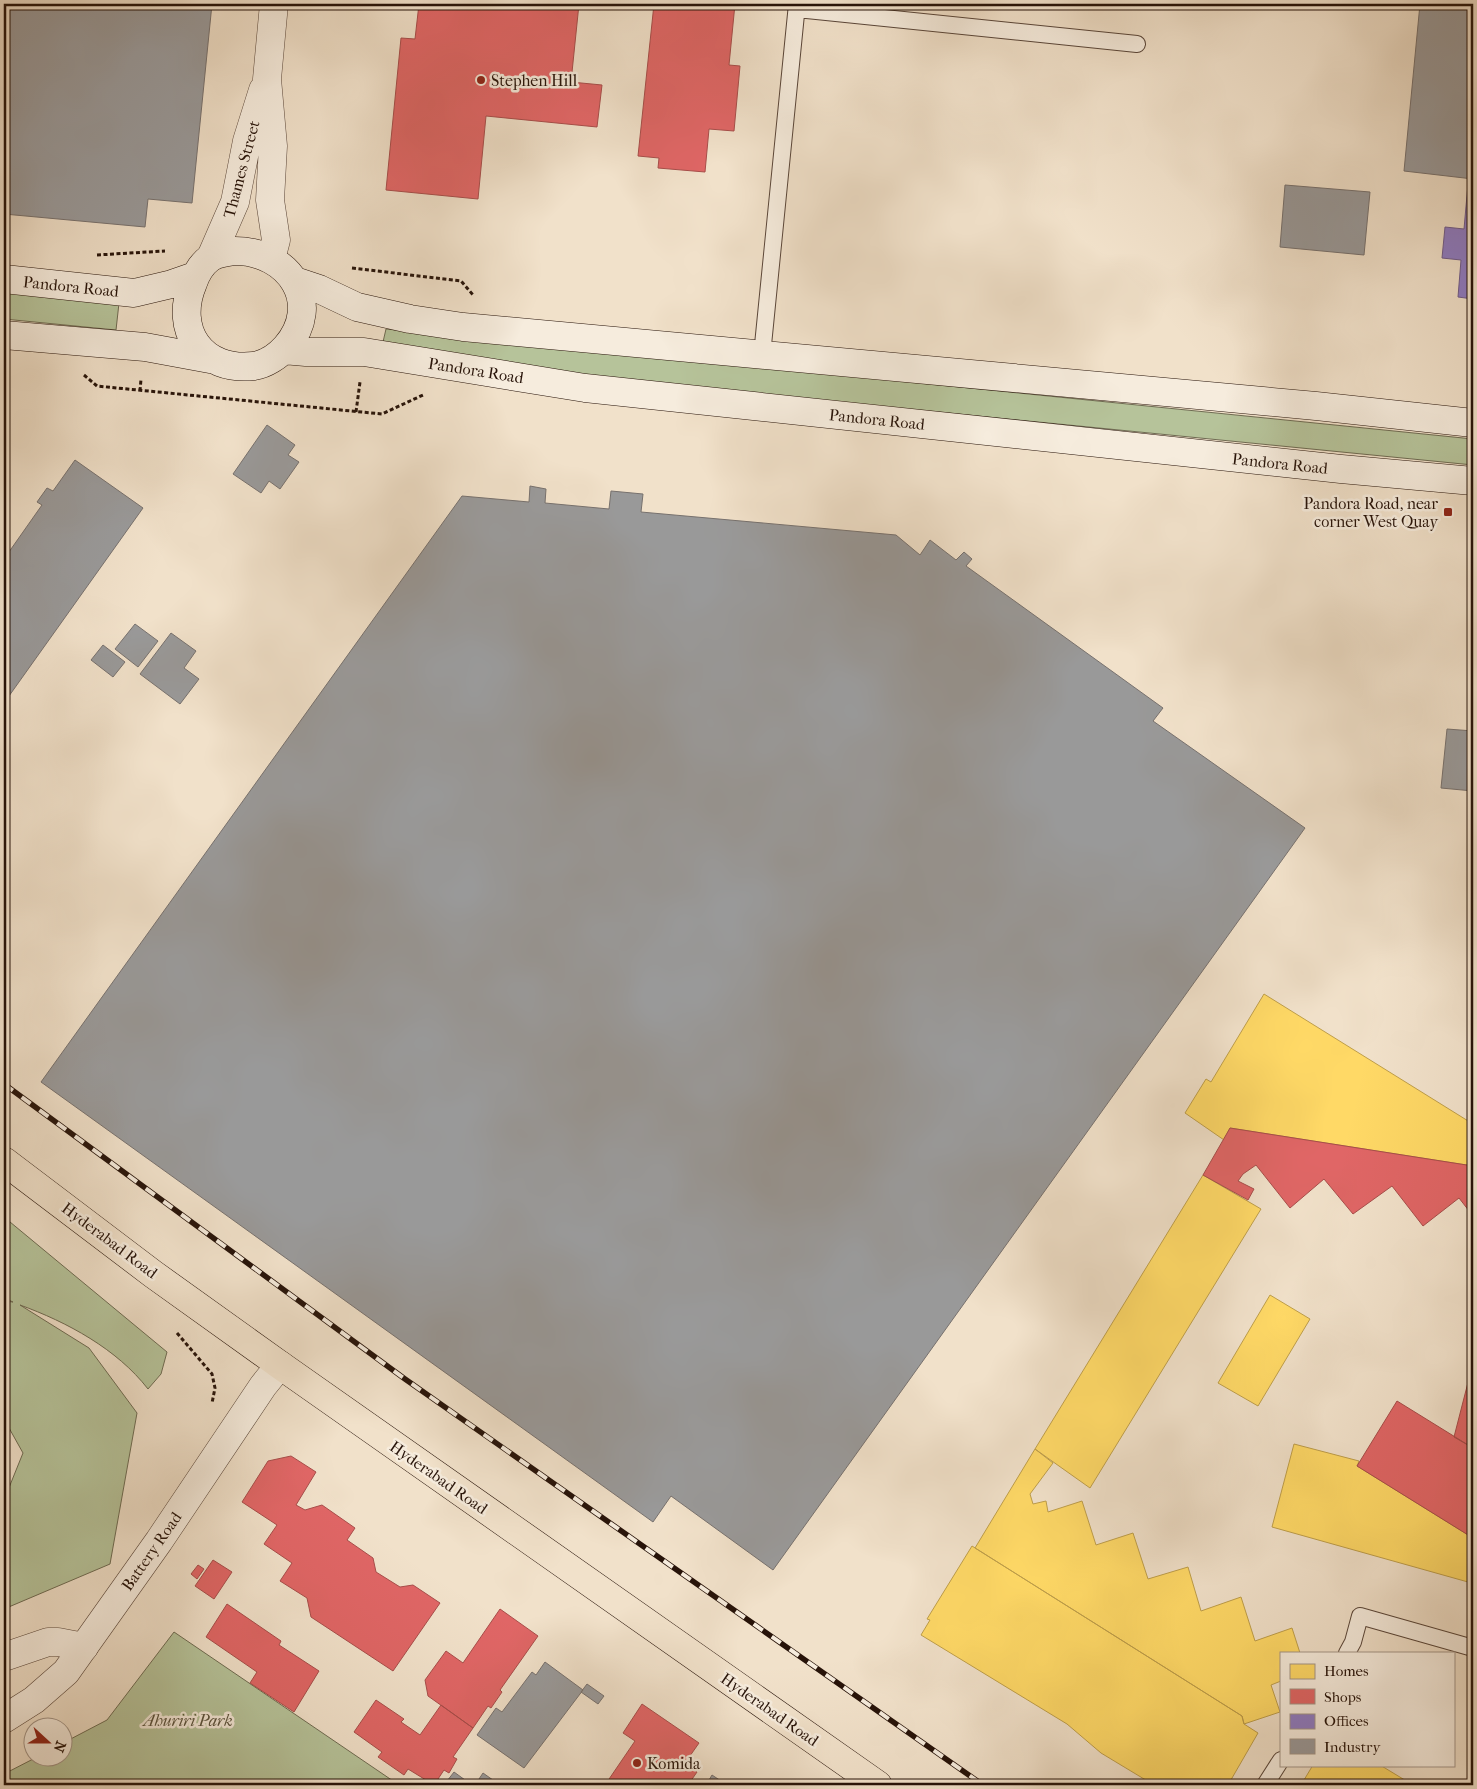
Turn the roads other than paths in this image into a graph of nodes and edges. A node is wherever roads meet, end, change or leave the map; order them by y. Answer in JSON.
{"nodes":[{"id":1,"x":274,"y":4,"type":"edge"},
{"id":2,"x":797,"y":7,"type":"edge"},
{"id":3,"x":1137,"y":44,"type":"dead end"},
{"id":4,"x":267,"y":79,"type":"junction"},
{"id":5,"x":271,"y":259,"type":"junction"},
{"id":6,"x":203,"y":267,"type":"junction"},
{"id":7,"x":4,"y":280,"type":"edge"},
{"id":8,"x":295,"y":281,"type":"junction"},
{"id":9,"x":4,"y":335,"type":"edge"},
{"id":10,"x":283,"y":350,"type":"junction"},
{"id":11,"x":762,"y":355,"type":"junction"},
{"id":12,"x":210,"y":359,"type":"junction"},
{"id":13,"x":1473,"y":423,"type":"edge"},
{"id":14,"x":1473,"y":481,"type":"edge"},
{"id":15,"x":4,"y":1161,"type":"edge"},
{"id":16,"x":280,"y":1365,"type":"junction"},
{"id":17,"x":84,"y":1647,"type":"junction"},
{"id":18,"x":1473,"y":1648,"type":"edge"},
{"id":19,"x":1348,"y":1652,"type":"edge"},
{"id":20,"x":4,"y":1657,"type":"edge"},
{"id":21,"x":4,"y":1719,"type":"edge"},
{"id":22,"x":1280,"y":1762,"type":"edge"},
{"id":23,"x":878,"y":1785,"type":"edge"},
{"id":24,"x":1265,"y":1785,"type":"edge"}],
"edges":[{"from":1,"to":4,"type":"main road","name":"Thames Street"},
{"from":2,"to":3,"type":"lane"},
{"from":2,"to":11,"type":"lane"},
{"from":4,"to":5,"type":"main road","name":"Thames Street"},
{"from":4,"to":6,"type":"main road","name":"Thames Street"},
{"from":5,"to":6,"type":"main road"},
{"from":5,"to":8,"type":"main road"},
{"from":6,"to":7,"type":"main road","name":"Pandora Road"},
{"from":6,"to":12,"type":"main road"},
{"from":8,"to":10,"type":"main road"},
{"from":8,"to":11,"type":"main road"},
{"from":9,"to":12,"type":"main road"},
{"from":10,"to":12,"type":"main road"},
{"from":10,"to":14,"type":"main road","name":"Pandora Road"},
{"from":11,"to":13,"type":"main road"},
{"from":15,"to":16,"type":"highway","name":"Hyderabad Road"},
{"from":16,"to":17,"type":"main road","name":"Battery Road"},
{"from":16,"to":23,"type":"highway","name":"Hyderabad Road"},
{"from":17,"to":20,"type":"main road"},
{"from":17,"to":21,"type":"main road","name":"Battery Road"},
{"from":18,"to":19,"type":"lane"},
{"from":22,"to":24,"type":"lane"}]}
